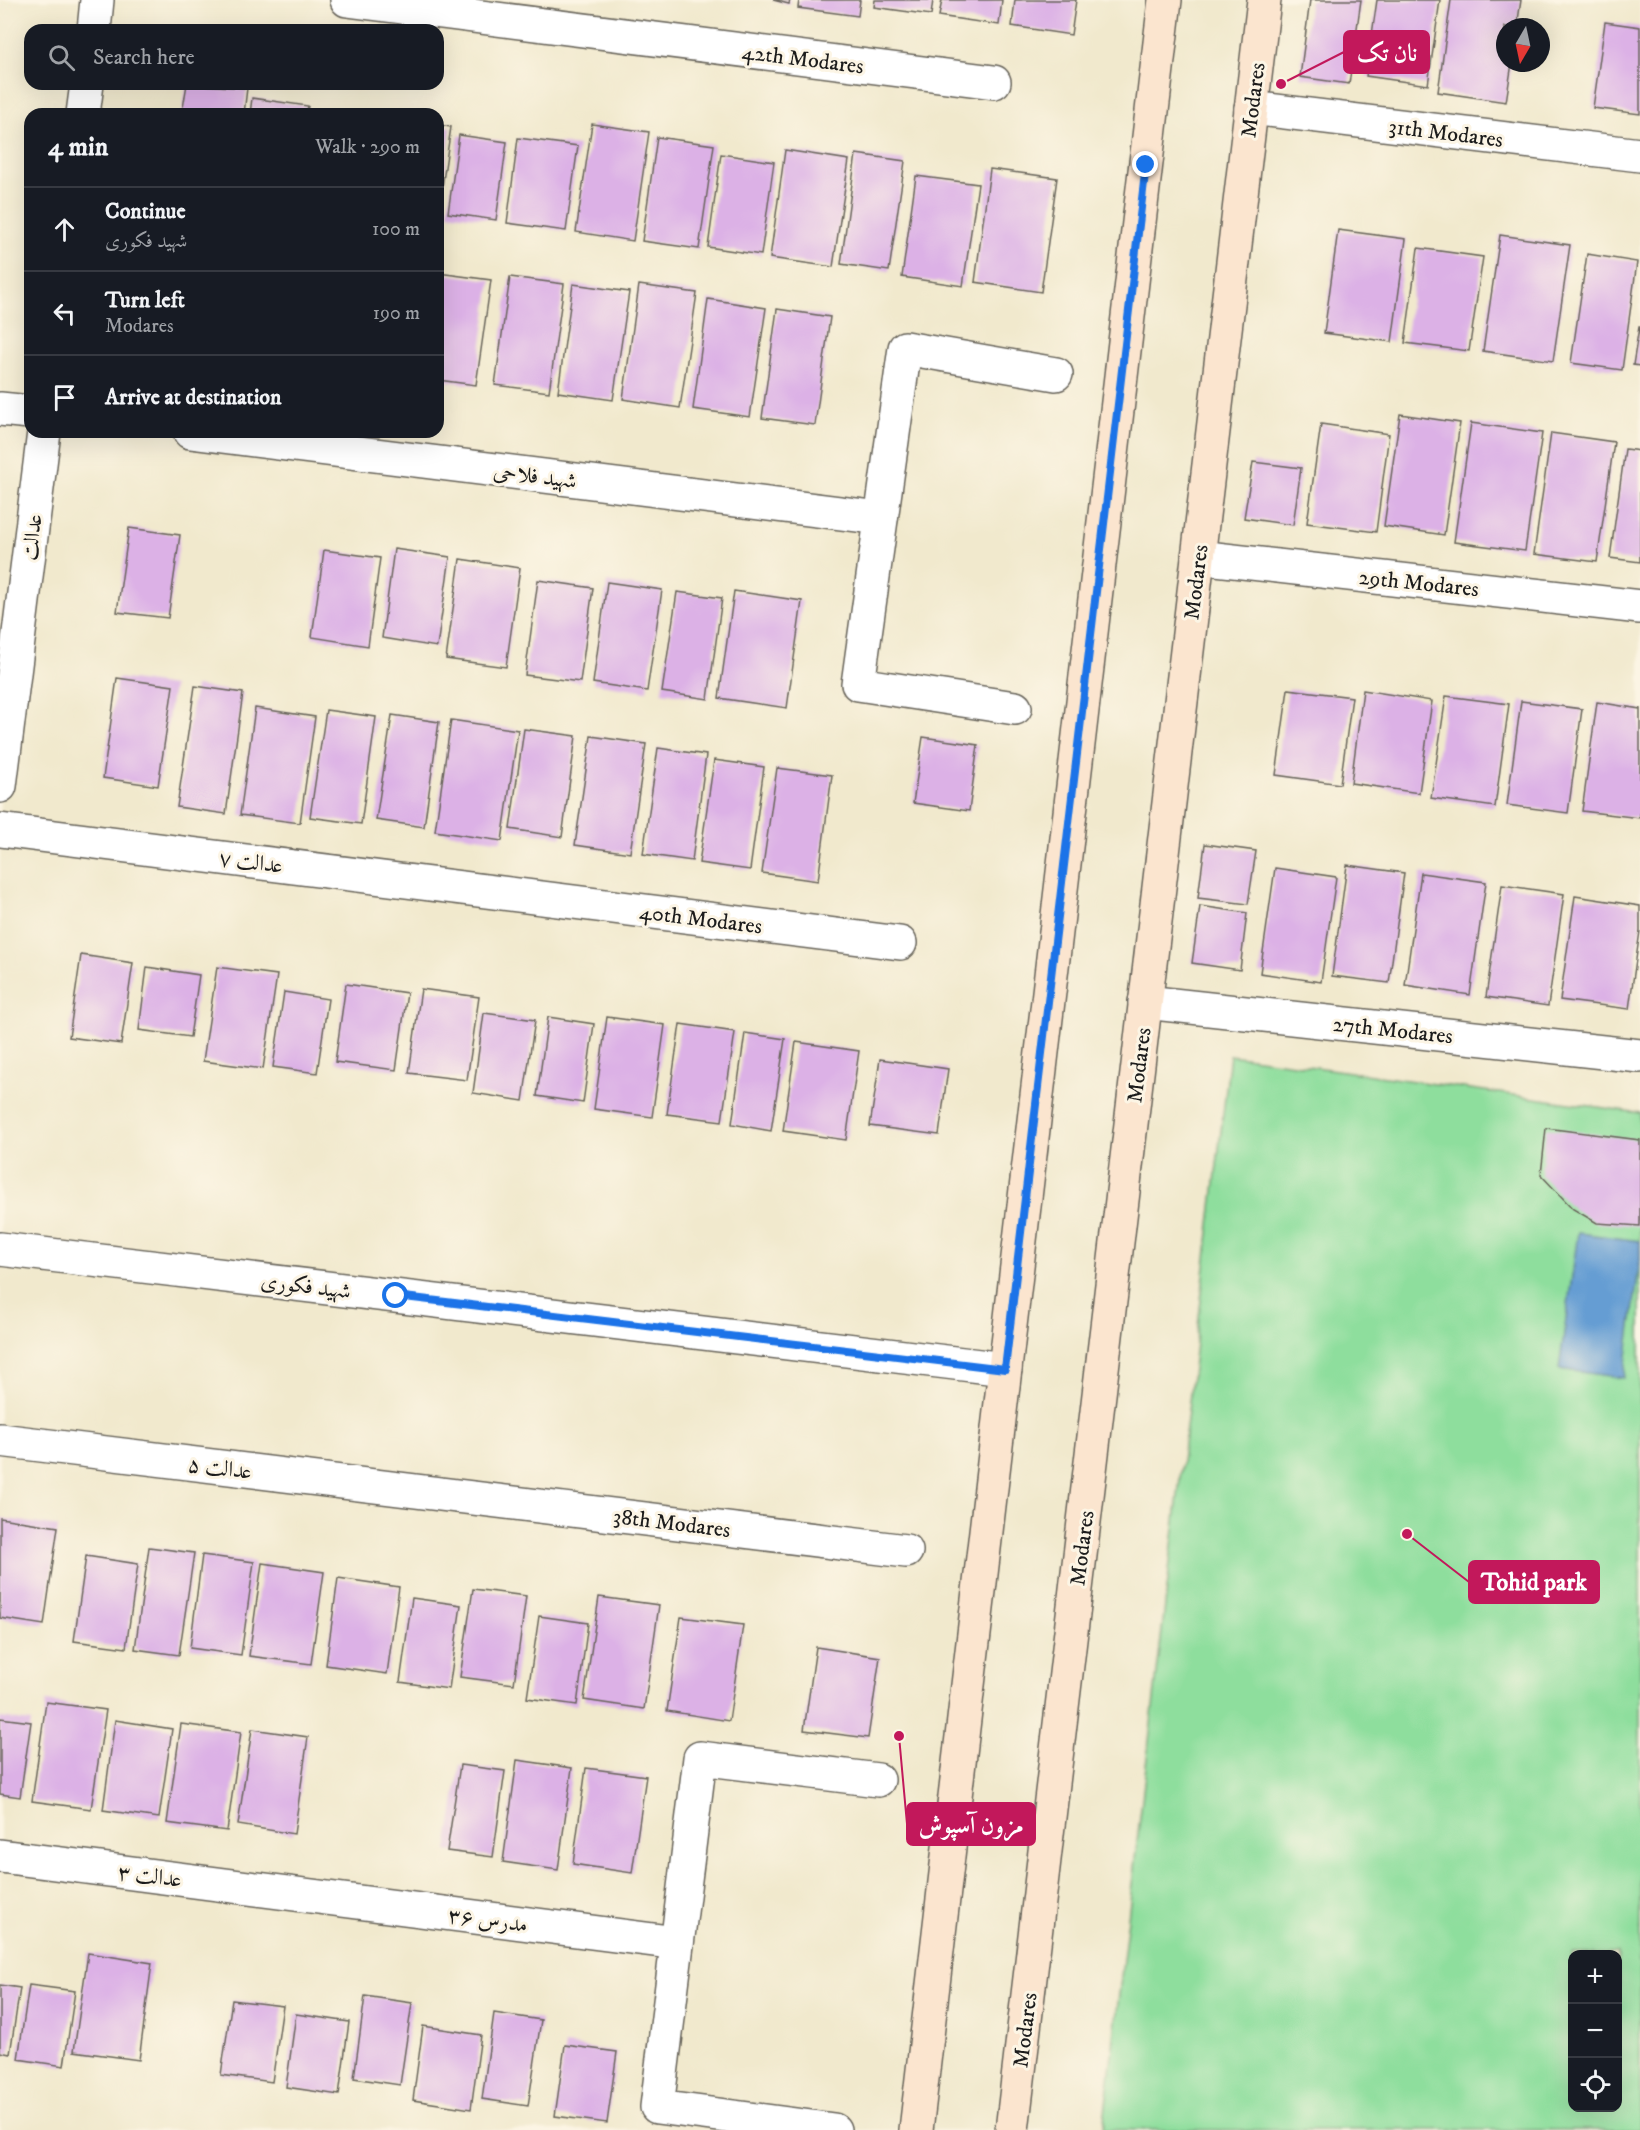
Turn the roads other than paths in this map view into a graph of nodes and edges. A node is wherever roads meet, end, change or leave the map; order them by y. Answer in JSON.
{"nodes":[{"id":1,"x":98,"y":0,"type":"edge"},
{"id":2,"x":347,"y":0,"type":"edge"},
{"id":3,"x":1165,"y":0,"type":"edge"},
{"id":4,"x":1264,"y":0,"type":"edge"},
{"id":5,"x":95,"y":24,"type":"edge"},
{"id":6,"x":994,"y":82,"type":"dead end"},
{"id":7,"x":86,"y":90,"type":"edge"},
{"id":8,"x":84,"y":108,"type":"edge"},
{"id":9,"x":1251,"y":108,"type":"junction"},
{"id":10,"x":1640,"y":155,"type":"edge"},
{"id":11,"x":1056,"y":374,"type":"dead end"},
{"id":12,"x":0,"y":409,"type":"edge"},
{"id":13,"x":24,"y":411,"type":"edge"},
{"id":14,"x":43,"y":438,"type":"edge"},
{"id":15,"x":238,"y":438,"type":"edge"},
{"id":16,"x":880,"y":518,"type":"junction"},
{"id":17,"x":1198,"y":557,"type":"junction"},
{"id":18,"x":1640,"y":607,"type":"edge"},
{"id":19,"x":1015,"y":708,"type":"dead end"},
{"id":20,"x":0,"y":786,"type":"edge"},
{"id":21,"x":0,"y":830,"type":"edge"},
{"id":22,"x":503,"y":893,"type":"joint"},
{"id":23,"x":900,"y":943,"type":"dead end"},
{"id":24,"x":1145,"y":1002,"type":"junction"},
{"id":25,"x":1640,"y":1056,"type":"edge"},
{"id":26,"x":0,"y":1249,"type":"edge"},
{"id":27,"x":1005,"y":1369,"type":"junction"},
{"id":28,"x":0,"y":1440,"type":"edge"},
{"id":29,"x":439,"y":1494,"type":"joint"},
{"id":30,"x":906,"y":1551,"type":"dead end"},
{"id":31,"x":878,"y":1780,"type":"dead end"},
{"id":32,"x":0,"y":1856,"type":"edge"},
{"id":33,"x":299,"y":1894,"type":"joint"},
{"id":34,"x":677,"y":1943,"type":"junction"},
{"id":35,"x":834,"y":2130,"type":"edge"},
{"id":36,"x":916,"y":2130,"type":"edge"},
{"id":37,"x":1012,"y":2130,"type":"edge"}],
"edges":[{"from":1,"to":5,"type":"street"},
{"from":2,"to":6,"type":"street","name":"42th Modares"},
{"from":3,"to":27,"type":"main road"},
{"from":4,"to":9,"type":"main road","name":"Modares"},
{"from":7,"to":8,"type":"street"},
{"from":9,"to":10,"type":"street","name":"31th Modares"},
{"from":9,"to":17,"type":"main road","name":"Modares"},
{"from":11,"to":16,"type":"street"},
{"from":12,"to":13,"type":"street"},
{"from":14,"to":20,"type":"street","name":"عدالت"},
{"from":15,"to":16,"type":"street","name":"شهید فلاحی"},
{"from":16,"to":19,"type":"street"},
{"from":17,"to":18,"type":"street","name":"29th Modares"},
{"from":17,"to":24,"type":"main road","name":"Modares"},
{"from":21,"to":22,"type":"street","name":"عدالت ۷"},
{"from":22,"to":23,"type":"street","name":"40th Modares"},
{"from":24,"to":25,"type":"street","name":"27th Modares"},
{"from":24,"to":37,"type":"main road","name":"Modares"},
{"from":26,"to":27,"type":"street","name":"شهید فکوری"},
{"from":27,"to":36,"type":"main road"},
{"from":28,"to":29,"type":"street","name":"عدالت ۵"},
{"from":29,"to":30,"type":"street","name":"38th Modares"},
{"from":31,"to":34,"type":"street"},
{"from":32,"to":33,"type":"street","name":"عدالت ۳"},
{"from":33,"to":34,"type":"street","name":"مدرس ۳۶"},
{"from":34,"to":35,"type":"street"}]}
